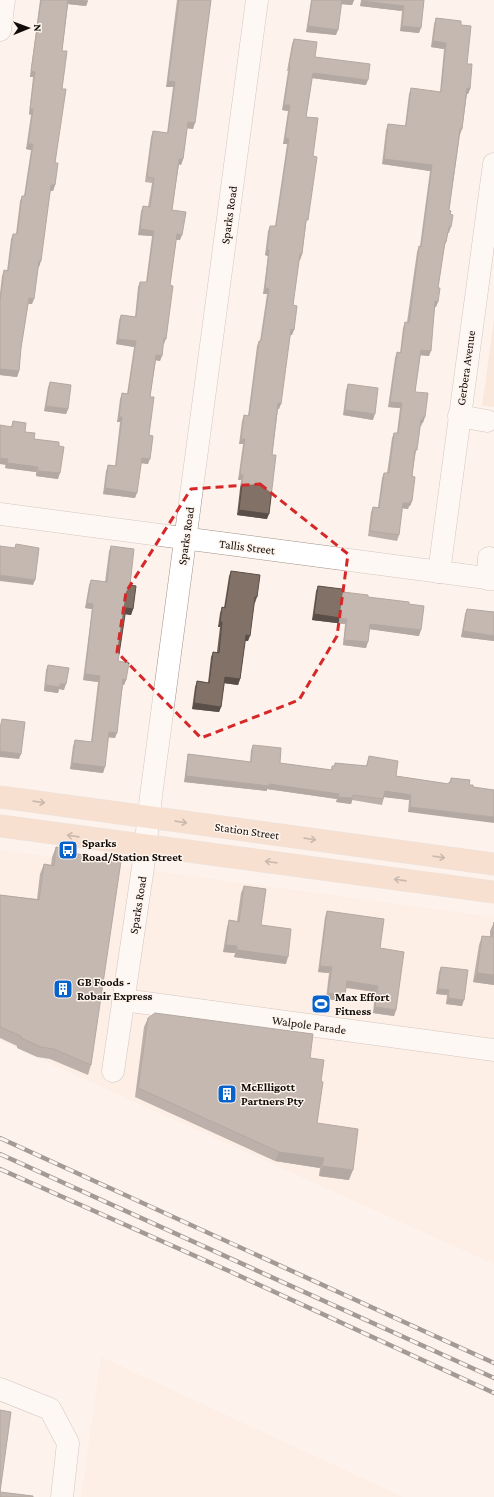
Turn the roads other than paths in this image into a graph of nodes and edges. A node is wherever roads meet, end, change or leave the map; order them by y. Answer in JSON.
{"nodes":[{"id":1,"x":4,"y":0,"type":"edge"},
{"id":2,"x":257,"y":0,"type":"edge"},
{"id":3,"x":0,"y":30,"type":"edge"},
{"id":4,"x":494,"y":164,"type":"edge"},
{"id":5,"x":460,"y":416,"type":"junction"},
{"id":6,"x":487,"y":421,"type":"dead end"},
{"id":7,"x":0,"y":514,"type":"edge"},
{"id":8,"x":185,"y":538,"type":"junction"},
{"id":9,"x":439,"y":572,"type":"junction"},
{"id":10,"x":490,"y":572,"type":"edge"},
{"id":11,"x":0,"y":797,"type":"edge"},
{"id":12,"x":149,"y":818,"type":"junction"},
{"id":13,"x":0,"y":826,"type":"edge"},
{"id":14,"x":146,"y":845,"type":"junction"},
{"id":15,"x":494,"y":864,"type":"edge"},
{"id":16,"x":494,"y":892,"type":"edge"},
{"id":17,"x":123,"y":1000,"type":"junction"},
{"id":18,"x":494,"y":1050,"type":"edge"},
{"id":19,"x":113,"y":1071,"type":"dead end"},
{"id":20,"x":0,"y":1389,"type":"edge"},
{"id":21,"x":62,"y":1497,"type":"edge"}],
"edges":[{"from":1,"to":3,"type":"street"},
{"from":2,"to":8,"type":"street","name":"Sparks Road"},
{"from":4,"to":5,"type":"street","name":"Gerbera Avenue"},
{"from":5,"to":6,"type":"street"},
{"from":5,"to":9,"type":"street","name":"Gerbera Avenue"},
{"from":7,"to":8,"type":"street","name":"Tallis Street"},
{"from":8,"to":9,"type":"street","name":"Tallis Street"},
{"from":8,"to":12,"type":"street","name":"Sparks Road"},
{"from":9,"to":10,"type":"street","name":"Tallis Street"},
{"from":11,"to":12,"type":"main road","name":"Station Street","one_way":true},
{"from":12,"to":14,"type":"street","name":"Sparks Road"},
{"from":12,"to":15,"type":"main road","name":"Station Street","one_way":true},
{"from":14,"to":13,"type":"main road","one_way":true},
{"from":16,"to":14,"type":"main road","one_way":true},
{"from":14,"to":17,"type":"street","name":"Sparks Road"},
{"from":17,"to":18,"type":"street","name":"Walpole Parade"},
{"from":17,"to":19,"type":"street","name":"Sparks Road"},
{"from":20,"to":21,"type":"street"}]}
